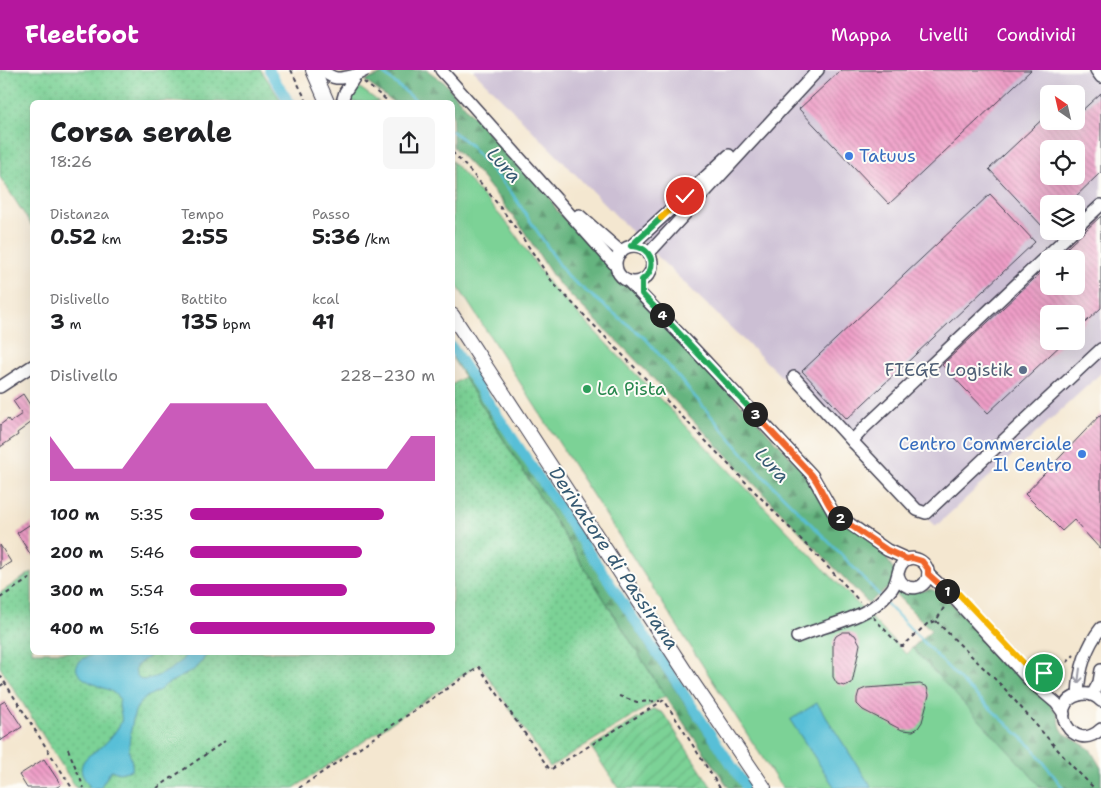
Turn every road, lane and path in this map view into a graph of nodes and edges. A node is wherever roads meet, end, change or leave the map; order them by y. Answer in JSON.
{"nodes":[{"id":1,"x":291,"y":70,"type":"edge"},
{"id":2,"x":312,"y":70,"type":"edge"},
{"id":3,"x":323,"y":70,"type":"edge"},
{"id":4,"x":441,"y":70,"type":"edge"},
{"id":5,"x":818,"y":70,"type":"edge"},
{"id":6,"x":1096,"y":70,"type":"edge"},
{"id":7,"x":362,"y":76,"type":"edge"},
{"id":8,"x":1101,"y":77,"type":"edge"},
{"id":9,"x":793,"y":96,"type":"junction"},
{"id":10,"x":306,"y":100,"type":"edge"},
{"id":11,"x":326,"y":100,"type":"edge"},
{"id":12,"x":343,"y":100,"type":"edge"},
{"id":13,"x":387,"y":100,"type":"edge"},
{"id":14,"x":455,"y":155,"type":"edge"},
{"id":15,"x":538,"y":179,"type":"junction"},
{"id":16,"x":1101,"y":204,"type":"edge"},
{"id":17,"x":1085,"y":219,"type":"edge"},
{"id":18,"x":1062,"y":240,"type":"edge"},
{"id":19,"x":626,"y":249,"type":"junction"},
{"id":20,"x":648,"y":253,"type":"junction"},
{"id":21,"x":616,"y":266,"type":"junction"},
{"id":22,"x":642,"y":280,"type":"junction"},
{"id":23,"x":628,"y":281,"type":"junction"},
{"id":24,"x":642,"y":294,"type":"junction"},
{"id":25,"x":455,"y":319,"type":"edge"},
{"id":26,"x":1101,"y":349,"type":"edge"},
{"id":27,"x":30,"y":367,"type":"edge"},
{"id":28,"x":794,"y":377,"type":"dead end"},
{"id":29,"x":0,"y":387,"type":"edge"},
{"id":30,"x":854,"y":443,"type":"junction"},
{"id":31,"x":887,"y":550,"type":"junction"},
{"id":32,"x":907,"y":559,"type":"junction"},
{"id":33,"x":898,"y":573,"type":"junction"},
{"id":34,"x":928,"y":574,"type":"junction"},
{"id":35,"x":30,"y":578,"type":"edge"},
{"id":36,"x":922,"y":585,"type":"junction"},
{"id":37,"x":906,"y":587,"type":"junction"},
{"id":38,"x":893,"y":589,"type":"junction"},
{"id":39,"x":0,"y":598,"type":"edge"},
{"id":40,"x":954,"y":600,"type":"junction"},
{"id":41,"x":869,"y":609,"type":"junction"},
{"id":42,"x":936,"y":621,"type":"junction"},
{"id":43,"x":1101,"y":628,"type":"edge"},
{"id":44,"x":797,"y":636,"type":"dead end"},
{"id":45,"x":1077,"y":651,"type":"dead end"},
{"id":46,"x":1101,"y":670,"type":"edge"},
{"id":47,"x":1034,"y":674,"type":"dead end"},
{"id":48,"x":0,"y":675,"type":"edge"},
{"id":49,"x":5,"y":683,"type":"junction"},
{"id":50,"x":0,"y":686,"type":"edge"},
{"id":51,"x":1043,"y":690,"type":"junction"},
{"id":52,"x":619,"y":696,"type":"dead end"},
{"id":53,"x":1074,"y":697,"type":"junction"},
{"id":54,"x":1096,"y":698,"type":"edge"},
{"id":55,"x":664,"y":700,"type":"junction"},
{"id":56,"x":1064,"y":714,"type":"junction"},
{"id":57,"x":1101,"y":728,"type":"edge"},
{"id":58,"x":225,"y":741,"type":"dead end"},
{"id":59,"x":68,"y":750,"type":"dead end"},
{"id":60,"x":72,"y":788,"type":"edge"},
{"id":61,"x":84,"y":788,"type":"edge"},
{"id":62,"x":157,"y":788,"type":"edge"},
{"id":63,"x":299,"y":788,"type":"edge"},
{"id":64,"x":720,"y":788,"type":"edge"},
{"id":65,"x":764,"y":788,"type":"edge"},
{"id":66,"x":1094,"y":788,"type":"edge"}],
"edges":[{"from":1,"to":10,"type":"path"},
{"from":2,"to":11,"type":"main road"},
{"from":3,"to":7,"type":"street"},
{"from":4,"to":15,"type":"street"},
{"from":5,"to":9,"type":"street"},
{"from":6,"to":8,"type":"street"},
{"from":7,"to":12,"type":"street"},
{"from":7,"to":13,"type":"path"},
{"from":9,"to":19,"type":"street"},
{"from":9,"to":20,"type":"street"},
{"from":14,"to":41,"type":"path"},
{"from":15,"to":19,"type":"street"},
{"from":15,"to":21,"type":"street"},
{"from":16,"to":17,"type":"street"},
{"from":18,"to":30,"type":"street"},
{"from":19,"to":20,"type":"street"},
{"from":19,"to":21,"type":"street"},
{"from":20,"to":22,"type":"street"},
{"from":21,"to":23,"type":"street"},
{"from":22,"to":23,"type":"street"},
{"from":22,"to":24,"type":"street"},
{"from":23,"to":24,"type":"street"},
{"from":24,"to":31,"type":"street"},
{"from":25,"to":65,"type":"main road"},
{"from":26,"to":30,"type":"street"},
{"from":27,"to":29,"type":"street"},
{"from":28,"to":30,"type":"street"},
{"from":31,"to":32,"type":"street"},
{"from":31,"to":33,"type":"street"},
{"from":32,"to":33,"type":"street"},
{"from":32,"to":34,"type":"street"},
{"from":33,"to":37,"type":"street"},
{"from":33,"to":38,"type":"street"},
{"from":34,"to":36,"type":"street"},
{"from":34,"to":40,"type":"street"},
{"from":35,"to":39,"type":"path"},
{"from":36,"to":37,"type":"street"},
{"from":36,"to":40,"type":"street"},
{"from":37,"to":38,"type":"street"},
{"from":38,"to":41,"type":"street"},
{"from":40,"to":42,"type":"path"},
{"from":40,"to":51,"type":"street"},
{"from":41,"to":42,"type":"path"},
{"from":41,"to":44,"type":"street"},
{"from":42,"to":66,"type":"path"},
{"from":43,"to":53,"type":"street","one_way":true},
{"from":45,"to":47,"type":"path"},
{"from":46,"to":54,"type":"street"},
{"from":48,"to":49,"type":"path"},
{"from":49,"to":50,"type":"path"},
{"from":49,"to":60,"type":"path"},
{"from":51,"to":53,"type":"street"},
{"from":51,"to":56,"type":"street"},
{"from":52,"to":55,"type":"path"},
{"from":53,"to":54,"type":"street"},
{"from":53,"to":56,"type":"street"},
{"from":55,"to":63,"type":"path"},
{"from":55,"to":64,"type":"path"},
{"from":56,"to":57,"type":"street"},
{"from":58,"to":62,"type":"path"},
{"from":59,"to":61,"type":"path"}]}
